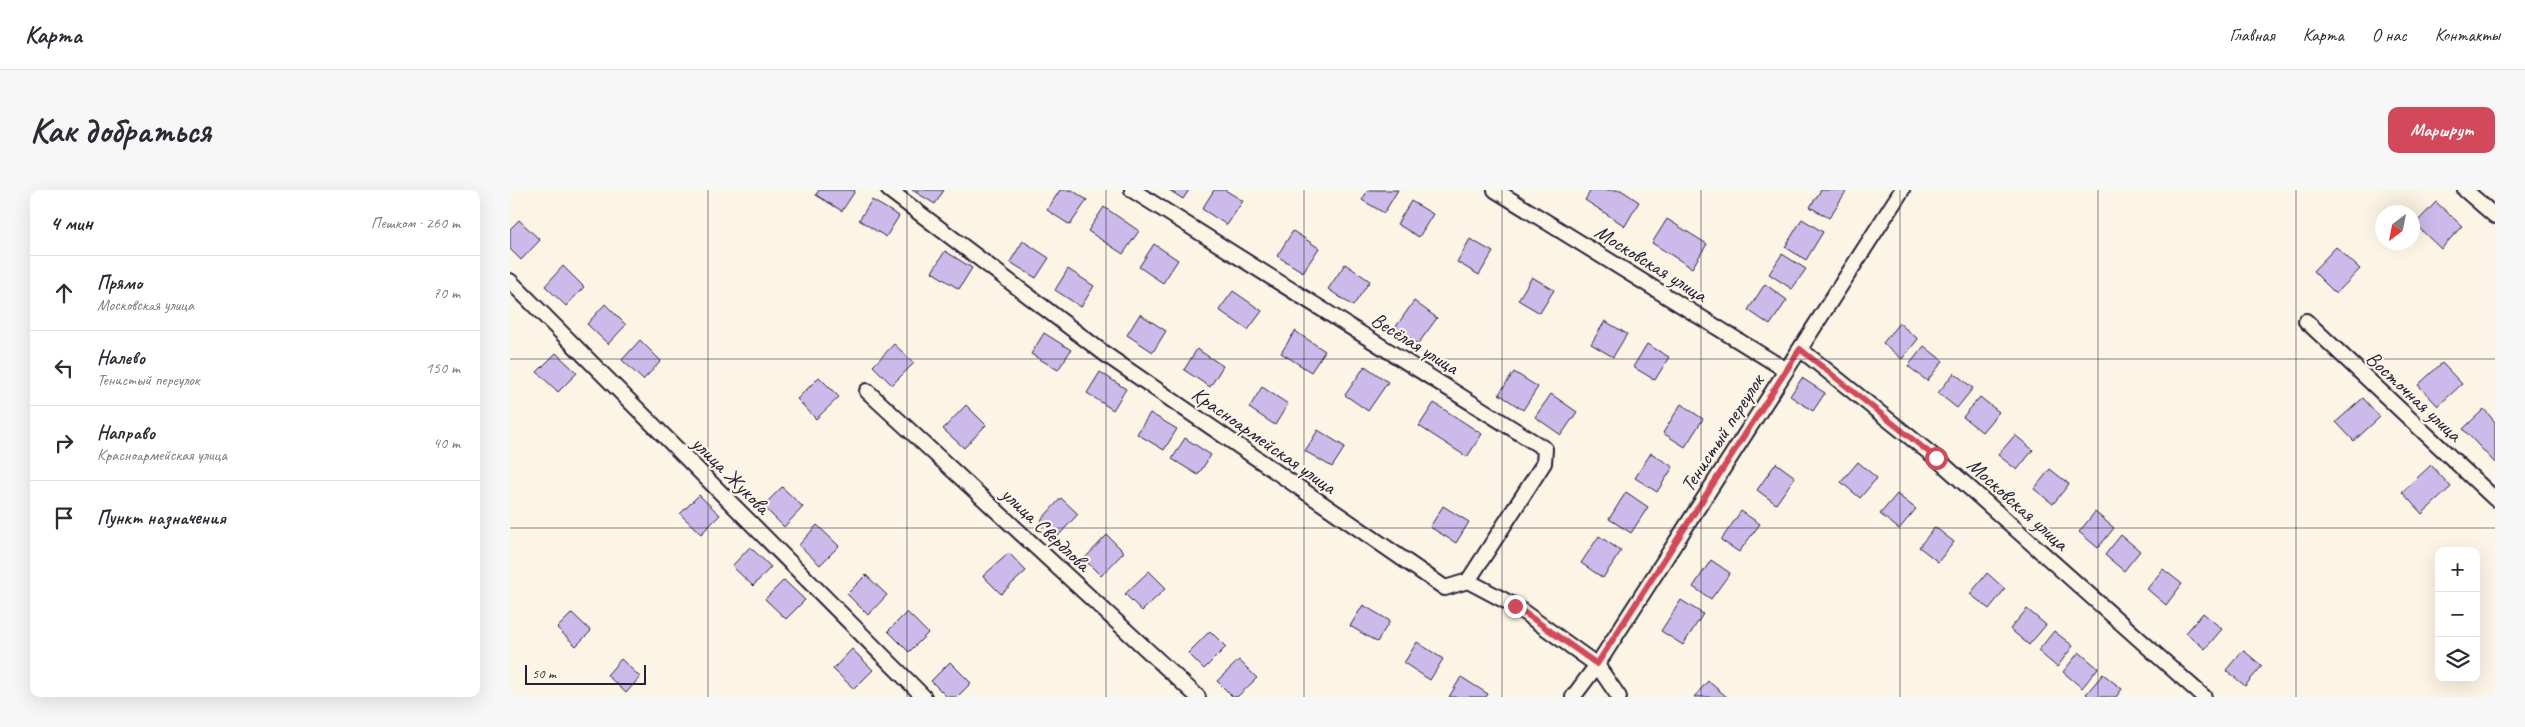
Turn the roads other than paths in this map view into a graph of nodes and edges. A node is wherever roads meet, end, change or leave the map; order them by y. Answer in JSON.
{"nodes":[{"id":1,"x":889,"y":190,"type":"edge"},
{"id":2,"x":1132,"y":190,"type":"edge"},
{"id":3,"x":1494,"y":190,"type":"edge"},
{"id":4,"x":1902,"y":190,"type":"edge"},
{"id":5,"x":2465,"y":190,"type":"edge"},
{"id":6,"x":2495,"y":216,"type":"edge"},
{"id":7,"x":510,"y":281,"type":"edge"},
{"id":8,"x":2306,"y":322,"type":"dead end"},
{"id":9,"x":1800,"y":349,"type":"junction"},
{"id":10,"x":1786,"y":370,"type":"junction"},
{"id":11,"x":867,"y":391,"type":"dead end"},
{"id":12,"x":2495,"y":499,"type":"edge"},
{"id":13,"x":1468,"y":580,"type":"junction"},
{"id":14,"x":1597,"y":664,"type":"junction"},
{"id":15,"x":924,"y":697,"type":"edge"},
{"id":16,"x":1198,"y":697,"type":"edge"},
{"id":17,"x":1573,"y":697,"type":"edge"},
{"id":18,"x":1619,"y":697,"type":"edge"},
{"id":19,"x":2204,"y":697,"type":"edge"}],
"edges":[{"from":1,"to":13,"type":"street","name":"Красноармейская улица"},
{"from":2,"to":13,"type":"street","name":"Весёлая улица"},
{"from":3,"to":10,"type":"street","name":"Московская улица"},
{"from":4,"to":9,"type":"street","name":"Тенистый переулок"},
{"from":5,"to":6,"type":"street"},
{"from":7,"to":15,"type":"street","name":"улица Жукова"},
{"from":8,"to":12,"type":"street","name":"Восточная улица"},
{"from":9,"to":10,"type":"street","name":"Тенистый переулок"},
{"from":9,"to":19,"type":"street","name":"Московская улица"},
{"from":10,"to":14,"type":"street","name":"Тенистый переулок"},
{"from":11,"to":16,"type":"street","name":"улица Свердлова"},
{"from":13,"to":14,"type":"street"},
{"from":14,"to":17,"type":"street","name":"Тенистый переулок"},
{"from":14,"to":18,"type":"street"}]}
